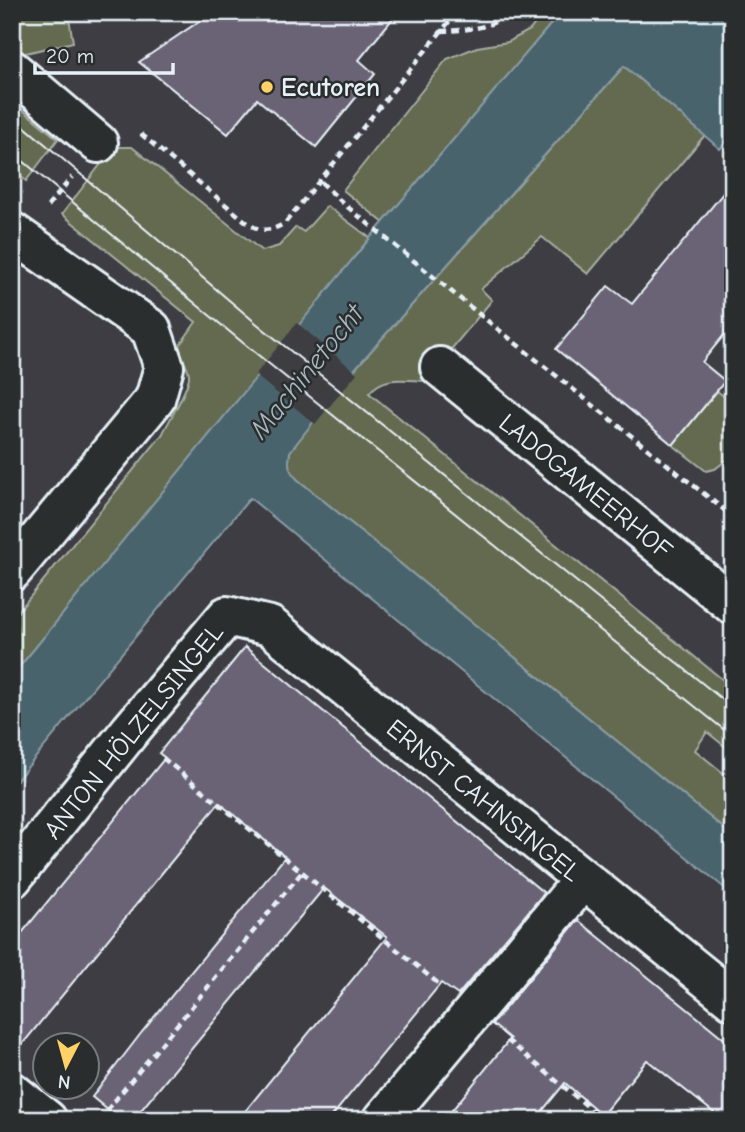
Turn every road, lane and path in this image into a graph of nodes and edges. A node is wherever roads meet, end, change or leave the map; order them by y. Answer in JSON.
{"nodes":[{"id":1,"x":457,"y":12,"type":"edge"},
{"id":2,"x":511,"y":12,"type":"edge"},
{"id":3,"x":441,"y":31,"type":"junction"},
{"id":4,"x":12,"y":70,"type":"edge"},
{"id":5,"x":97,"y":144,"type":"junction"},
{"id":6,"x":320,"y":182,"type":"junction"},
{"id":7,"x":17,"y":236,"type":"edge"},
{"id":8,"x":439,"y":367,"type":"dead end"},
{"id":9,"x":733,"y":517,"type":"edge"},
{"id":10,"x":12,"y":571,"type":"edge"},
{"id":11,"x":733,"y":605,"type":"edge"},
{"id":12,"x":227,"y":616,"type":"joint"},
{"id":13,"x":130,"y":731,"type":"junction"},
{"id":14,"x":302,"y":872,"type":"junction"},
{"id":15,"x":12,"y":878,"type":"edge"},
{"id":16,"x":583,"y":880,"type":"junction"},
{"id":17,"x":733,"y":1000,"type":"edge"},
{"id":18,"x":473,"y":1012,"type":"junction"},
{"id":19,"x":12,"y":1092,"type":"edge"},
{"id":20,"x":47,"y":1120,"type":"edge"},
{"id":21,"x":99,"y":1120,"type":"edge"},
{"id":22,"x":383,"y":1120,"type":"edge"},
{"id":23,"x":604,"y":1120,"type":"edge"}],
"edges":[{"from":1,"to":3,"type":"path"},
{"from":2,"to":3,"type":"path"},
{"from":3,"to":6,"type":"path"},
{"from":4,"to":5,"type":"street"},
{"from":5,"to":6,"type":"path"},
{"from":5,"to":7,"type":"path"},
{"from":6,"to":9,"type":"path"},
{"from":7,"to":10,"type":"street"},
{"from":8,"to":11,"type":"street","name":"LADOGAMEERHOF"},
{"from":12,"to":13,"type":"street","name":"ANTON HÖLZELSINGEL"},
{"from":12,"to":16,"type":"street","name":"ERNST CAHNSINGEL"},
{"from":13,"to":14,"type":"path"},
{"from":13,"to":15,"type":"street","name":"ANTON HÖLZELSINGEL"},
{"from":14,"to":18,"type":"path"},
{"from":14,"to":21,"type":"path"},
{"from":16,"to":17,"type":"street","name":"ERNST CAHNSINGEL"},
{"from":16,"to":18,"type":"street"},
{"from":18,"to":22,"type":"street"},
{"from":18,"to":23,"type":"path"},
{"from":19,"to":20,"type":"street"}]}
